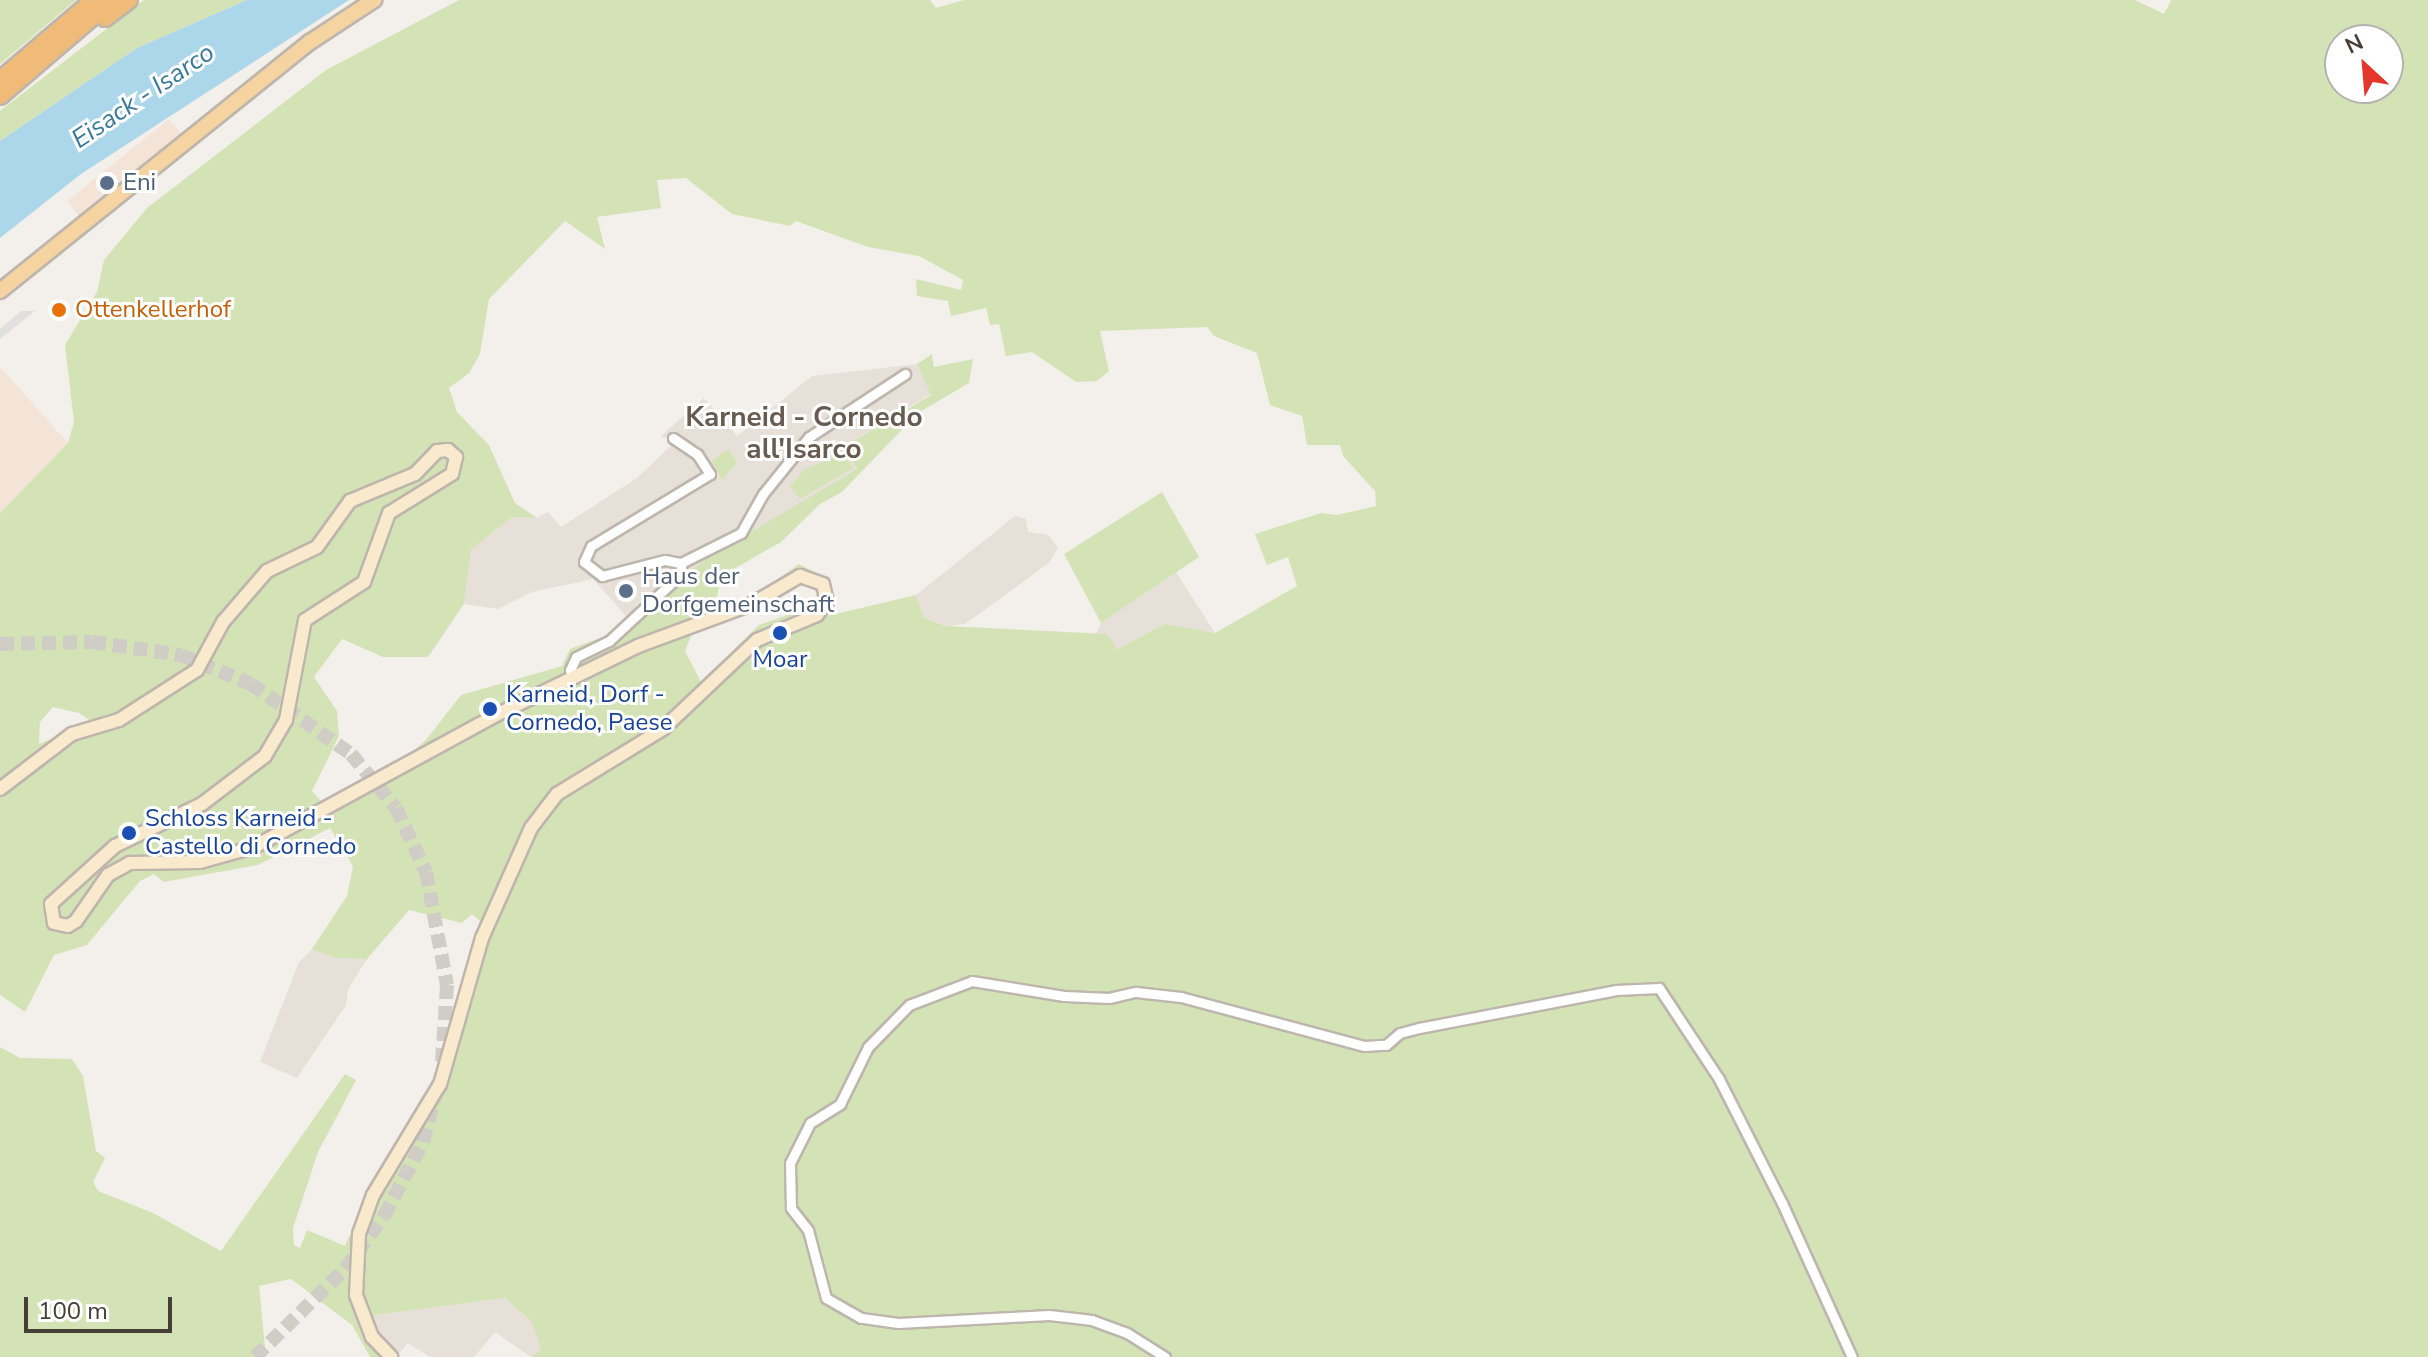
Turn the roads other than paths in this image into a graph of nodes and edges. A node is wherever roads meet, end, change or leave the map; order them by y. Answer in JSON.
{"nodes":[{"id":1,"x":94,"y":0,"type":"edge"},
{"id":2,"x":112,"y":0,"type":"edge"},
{"id":3,"x":129,"y":0,"type":"edge"},
{"id":4,"x":374,"y":0,"type":"edge"},
{"id":5,"x":62,"y":43,"type":"junction"},
{"id":6,"x":0,"y":80,"type":"edge"},
{"id":7,"x":0,"y":96,"type":"edge"},
{"id":8,"x":0,"y":291,"type":"edge"},
{"id":9,"x":905,"y":374,"type":"dead end"},
{"id":10,"x":673,"y":438,"type":"dead end"},
{"id":11,"x":681,"y":563,"type":"junction"},
{"id":12,"x":574,"y":676,"type":"junction"},
{"id":13,"x":0,"y":789,"type":"edge"},
{"id":14,"x":391,"y":1357,"type":"edge"},
{"id":15,"x":1165,"y":1357,"type":"edge"},
{"id":16,"x":1852,"y":1357,"type":"edge"}],
"edges":[{"from":1,"to":6,"type":"highway"},
{"from":2,"to":5,"type":"highway"},
{"from":3,"to":5,"type":"highway"},
{"from":4,"to":8,"type":"main road"},
{"from":5,"to":7,"type":"highway"},
{"from":9,"to":11,"type":"street"},
{"from":10,"to":11,"type":"street"},
{"from":11,"to":12,"type":"street"},
{"from":12,"to":13,"type":"street"},
{"from":12,"to":14,"type":"street"},
{"from":15,"to":16,"type":"street"}]}
